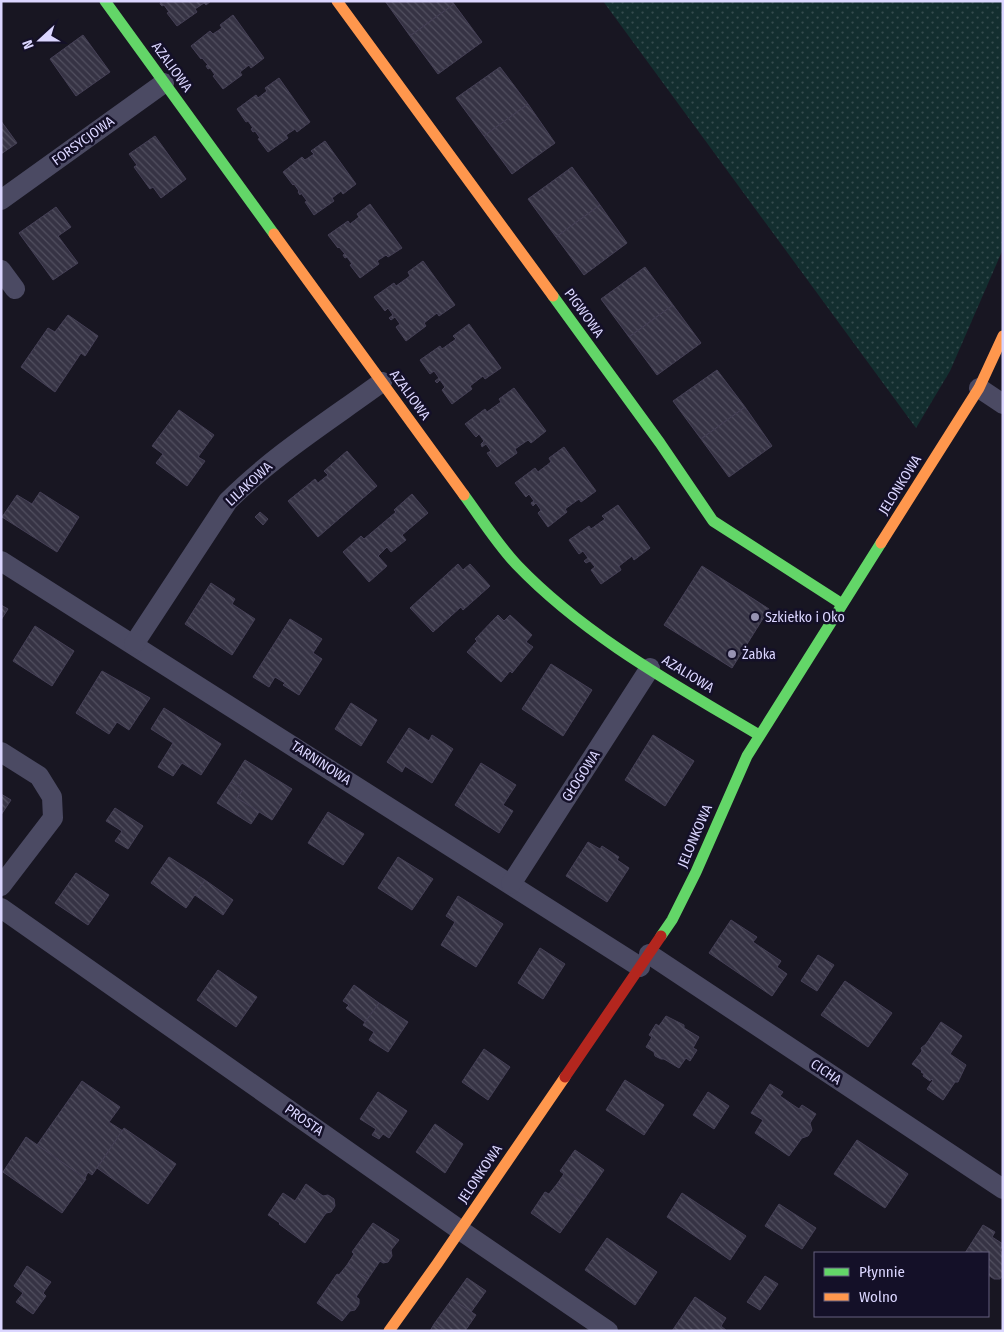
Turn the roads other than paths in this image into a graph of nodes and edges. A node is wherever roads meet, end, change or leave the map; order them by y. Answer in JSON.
{"nodes":[{"id":1,"x":105,"y":1,"type":"edge"},
{"id":2,"x":337,"y":1,"type":"edge"},
{"id":3,"x":164,"y":83,"type":"junction"},
{"id":4,"x":1,"y":200,"type":"edge"},
{"id":5,"x":1,"y":270,"type":"edge"},
{"id":6,"x":14,"y":289,"type":"dead end"},
{"id":7,"x":1003,"y":336,"type":"edge"},
{"id":8,"x":382,"y":382,"type":"junction"},
{"id":9,"x":979,"y":388,"type":"junction"},
{"id":10,"x":1003,"y":404,"type":"edge"},
{"id":11,"x":1,"y":560,"type":"edge"},
{"id":12,"x":842,"y":604,"type":"junction"},
{"id":13,"x":134,"y":644,"type":"junction"},
{"id":14,"x":650,"y":668,"type":"junction"},
{"id":15,"x":759,"y":735,"type":"junction"},
{"id":16,"x":1,"y":752,"type":"edge"},
{"id":17,"x":511,"y":884,"type":"junction"},
{"id":18,"x":1,"y":886,"type":"edge"},
{"id":19,"x":1,"y":908,"type":"edge"},
{"id":20,"x":644,"y":961,"type":"junction"},
{"id":21,"x":1003,"y":1189,"type":"edge"},
{"id":22,"x":460,"y":1230,"type":"junction"},
{"id":23,"x":389,"y":1331,"type":"edge"},
{"id":24,"x":608,"y":1331,"type":"edge"}],
"edges":[{"from":1,"to":3,"type":"street","name":"AZALIOWA"},
{"from":2,"to":12,"type":"street","name":"PIGWOWA"},
{"from":3,"to":4,"type":"street","name":"FORSYCJOWA"},
{"from":3,"to":8,"type":"street","name":"AZALIOWA"},
{"from":5,"to":6,"type":"street"},
{"from":7,"to":9,"type":"street","name":"JELONKOWA"},
{"from":8,"to":13,"type":"street","name":"LILAKOWA"},
{"from":8,"to":14,"type":"street","name":"AZALIOWA"},
{"from":9,"to":10,"type":"street"},
{"from":9,"to":12,"type":"street","name":"JELONKOWA"},
{"from":11,"to":13,"type":"street","name":"TARNINOWA"},
{"from":12,"to":15,"type":"street","name":"JELONKOWA"},
{"from":13,"to":17,"type":"street","name":"TARNINOWA"},
{"from":14,"to":15,"type":"street","name":"AZALIOWA"},
{"from":14,"to":17,"type":"street","name":"GŁOGOWA"},
{"from":15,"to":20,"type":"street","name":"JELONKOWA"},
{"from":16,"to":18,"type":"street"},
{"from":17,"to":20,"type":"street","name":"TARNINOWA"},
{"from":19,"to":22,"type":"street","name":"PROSTA"},
{"from":20,"to":21,"type":"street","name":"CICHA"},
{"from":20,"to":22,"type":"street","name":"JELONKOWA"},
{"from":22,"to":23,"type":"street","name":"JELONKOWA"},
{"from":22,"to":24,"type":"street","name":"PROSTA"}]}
